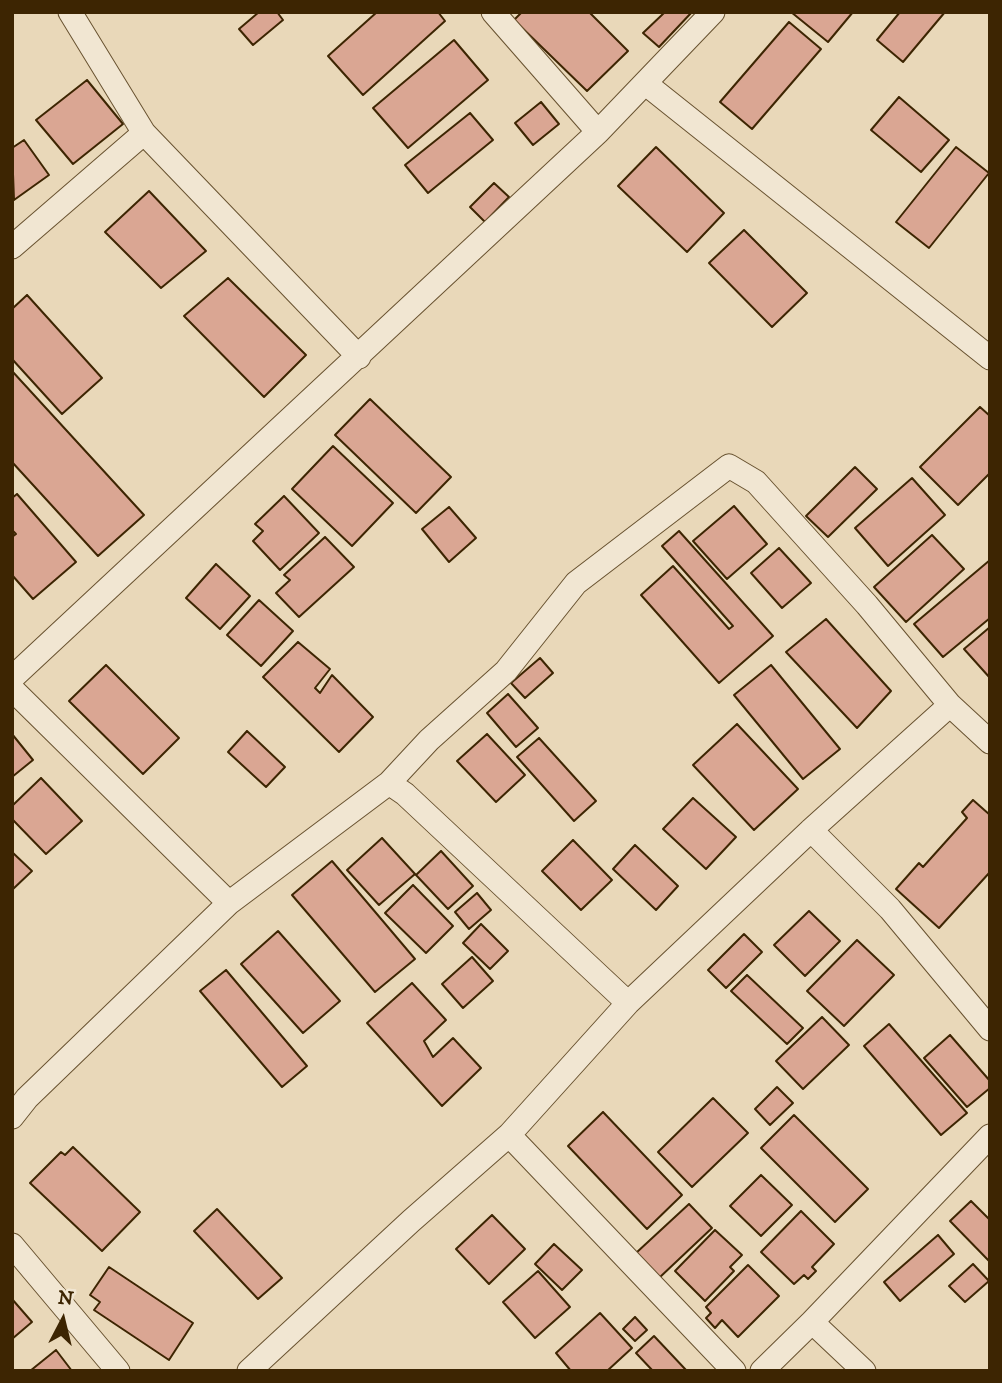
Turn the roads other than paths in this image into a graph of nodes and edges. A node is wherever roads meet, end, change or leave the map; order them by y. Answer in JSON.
{"nodes":[{"id":1,"x":70,"y":12,"type":"edge"},
{"id":2,"x":493,"y":12,"type":"edge"},
{"id":3,"x":713,"y":12,"type":"edge"},
{"id":4,"x":646,"y":84,"type":"junction"},
{"id":5,"x":598,"y":132,"type":"junction"},
{"id":6,"x":144,"y":133,"type":"junction"},
{"id":7,"x":12,"y":247,"type":"edge"},
{"id":8,"x":359,"y":357,"type":"junction"},
{"id":9,"x":990,"y":358,"type":"edge"},
{"id":10,"x":12,"y":678,"type":"edge"},
{"id":11,"x":12,"y":689,"type":"edge"},
{"id":12,"x":950,"y":705,"type":"junction"},
{"id":13,"x":990,"y":741,"type":"edge"},
{"id":14,"x":389,"y":783,"type":"junction"},
{"id":15,"x":811,"y":830,"type":"junction"},
{"id":16,"x":229,"y":903,"type":"junction"},
{"id":17,"x":628,"y":1003,"type":"junction"},
{"id":18,"x":990,"y":1029,"type":"edge"},
{"id":19,"x":12,"y":1117,"type":"edge"},
{"id":20,"x":509,"y":1135,"type":"junction"},
{"id":21,"x":990,"y":1136,"type":"edge"},
{"id":22,"x":12,"y":1245,"type":"edge"},
{"id":23,"x":811,"y":1322,"type":"junction"},
{"id":24,"x":118,"y":1371,"type":"edge"},
{"id":25,"x":249,"y":1371,"type":"edge"},
{"id":26,"x":734,"y":1371,"type":"edge"},
{"id":27,"x":762,"y":1371,"type":"edge"},
{"id":28,"x":864,"y":1371,"type":"edge"}],
"edges":[{"from":1,"to":6,"type":"street"},
{"from":2,"to":5,"type":"street"},
{"from":3,"to":4,"type":"street"},
{"from":4,"to":5,"type":"street"},
{"from":4,"to":9,"type":"street"},
{"from":5,"to":8,"type":"street"},
{"from":6,"to":7,"type":"street"},
{"from":6,"to":8,"type":"street"},
{"from":8,"to":10,"type":"street"},
{"from":11,"to":16,"type":"street"},
{"from":12,"to":13,"type":"street"},
{"from":12,"to":14,"type":"street"},
{"from":12,"to":15,"type":"street"},
{"from":14,"to":16,"type":"street"},
{"from":14,"to":17,"type":"street"},
{"from":15,"to":17,"type":"street"},
{"from":15,"to":18,"type":"street"},
{"from":16,"to":19,"type":"street"},
{"from":17,"to":20,"type":"street"},
{"from":20,"to":25,"type":"street"},
{"from":20,"to":26,"type":"street"},
{"from":21,"to":23,"type":"street"},
{"from":22,"to":24,"type":"street"},
{"from":23,"to":27,"type":"street"},
{"from":23,"to":28,"type":"street"}]}
